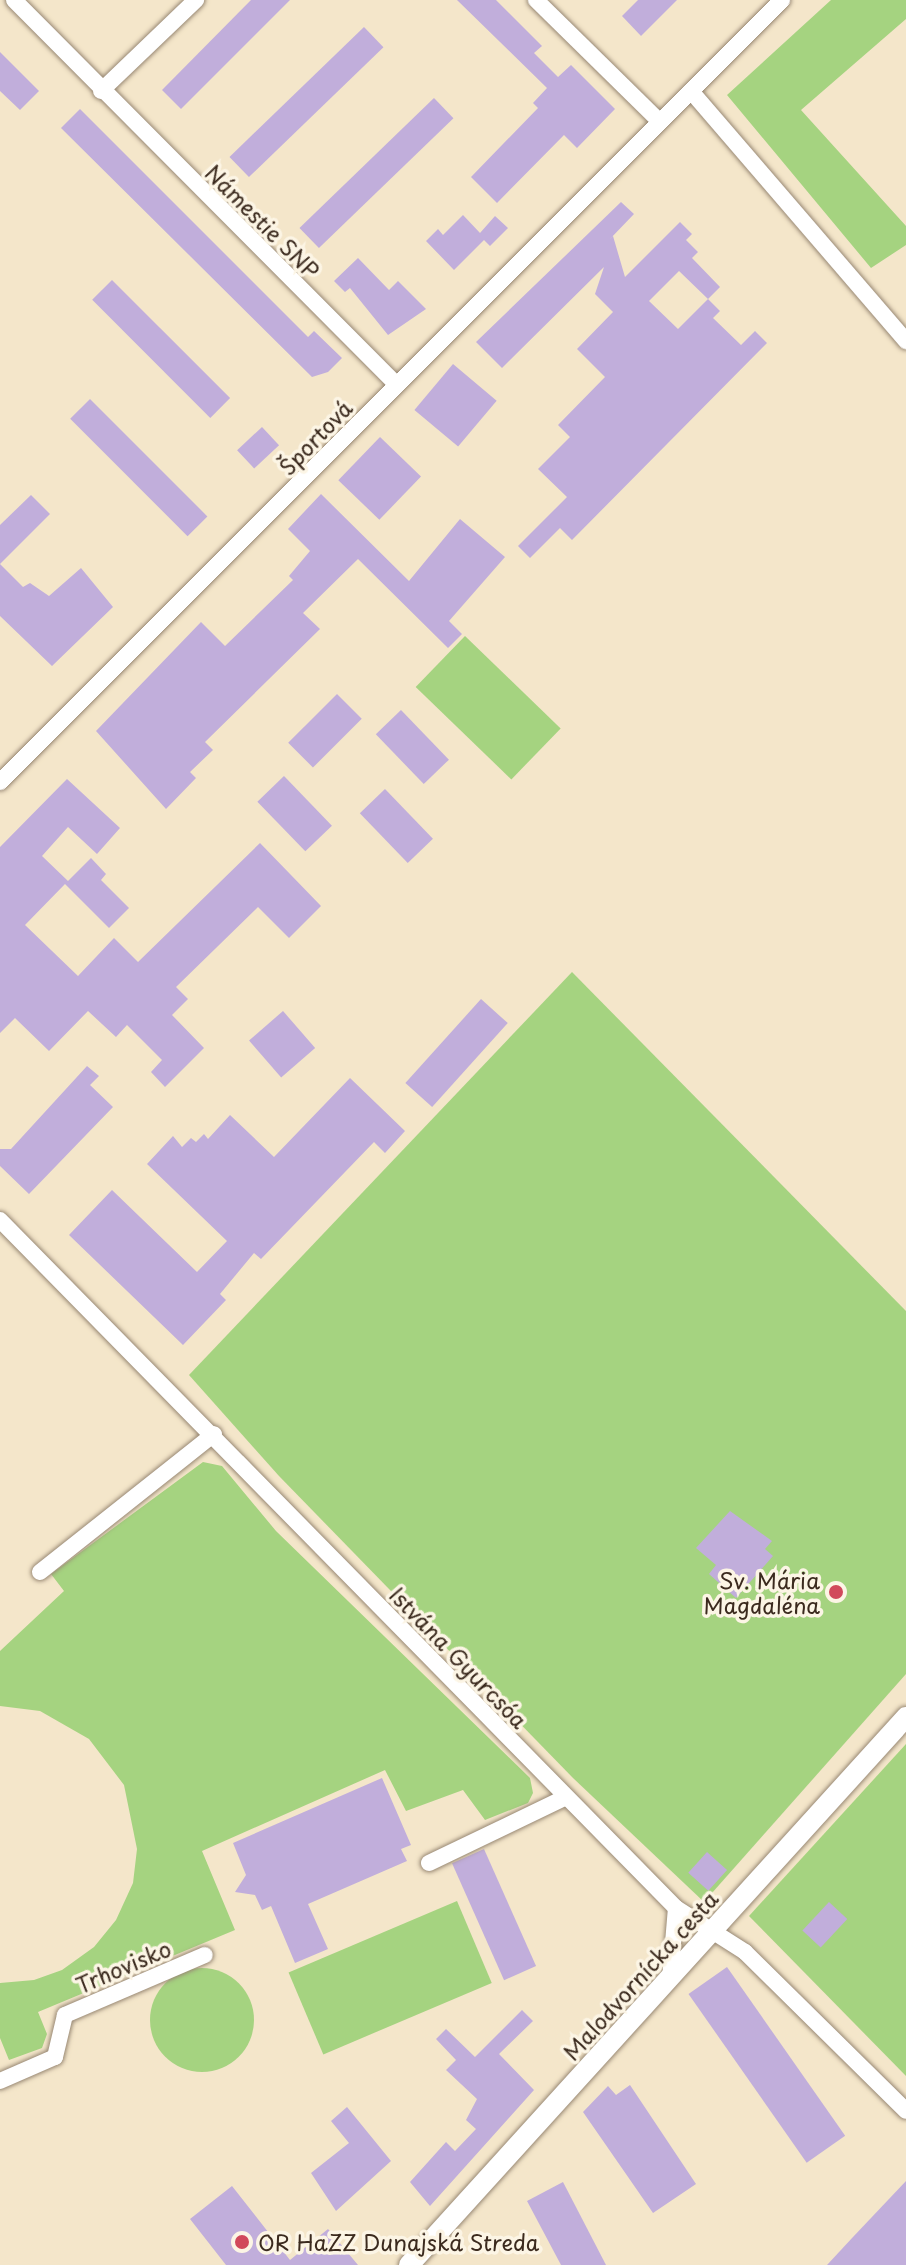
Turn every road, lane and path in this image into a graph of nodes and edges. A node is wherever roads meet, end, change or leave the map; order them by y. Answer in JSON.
{"nodes":[{"id":1,"x":14,"y":0,"type":"edge"},
{"id":2,"x":196,"y":0,"type":"edge"},
{"id":3,"x":536,"y":0,"type":"edge"},
{"id":4,"x":782,"y":0,"type":"edge"},
{"id":5,"x":101,"y":91,"type":"junction"},
{"id":6,"x":691,"y":91,"type":"junction"},
{"id":7,"x":659,"y":121,"type":"junction"},
{"id":8,"x":906,"y":341,"type":"edge"},
{"id":9,"x":394,"y":382,"type":"junction"},
{"id":10,"x":0,"y":782,"type":"edge"},
{"id":11,"x":0,"y":1220,"type":"edge"},
{"id":12,"x":214,"y":1434,"type":"junction"},
{"id":13,"x":40,"y":1572,"type":"dead end"},
{"id":14,"x":906,"y":1717,"type":"edge"},
{"id":15,"x":564,"y":1798,"type":"junction"},
{"id":16,"x":429,"y":1863,"type":"dead end"},
{"id":17,"x":676,"y":1908,"type":"junction"},
{"id":18,"x":713,"y":1932,"type":"junction"},
{"id":19,"x":205,"y":1955,"type":"dead end"},
{"id":20,"x":670,"y":1979,"type":"junction"},
{"id":21,"x":0,"y":2081,"type":"edge"},
{"id":22,"x":906,"y":2111,"type":"edge"},
{"id":23,"x":409,"y":2265,"type":"edge"}],
"edges":[{"from":1,"to":5,"type":"street","name":"Námestie SNP"},
{"from":2,"to":5,"type":"street"},
{"from":3,"to":7,"type":"street"},
{"from":4,"to":6,"type":"street","name":"Športová"},
{"from":5,"to":9,"type":"street","name":"Námestie SNP"},
{"from":6,"to":7,"type":"street","name":"Športová"},
{"from":6,"to":8,"type":"street"},
{"from":7,"to":9,"type":"street","name":"Športová"},
{"from":9,"to":10,"type":"street","name":"Športová"},
{"from":11,"to":12,"type":"street","name":"Istvána Gyurcsóa"},
{"from":12,"to":13,"type":"street"},
{"from":12,"to":15,"type":"street","name":"Istvána Gyurcsóa"},
{"from":14,"to":18,"type":"street","name":"Malodvornícka cesta"},
{"from":15,"to":16,"type":"street"},
{"from":15,"to":17,"type":"street","name":"Istvána Gyurcsóa"},
{"from":17,"to":18,"type":"street","name":"Istvána Gyurcsóa"},
{"from":17,"to":20,"type":"street"},
{"from":18,"to":20,"type":"street","name":"Malodvornícka cesta"},
{"from":18,"to":22,"type":"street","name":"Istvána Gyurcsóa"},
{"from":19,"to":21,"type":"street","name":"Trhovisko"},
{"from":20,"to":23,"type":"street","name":"Malodvornícka cesta"}]}
